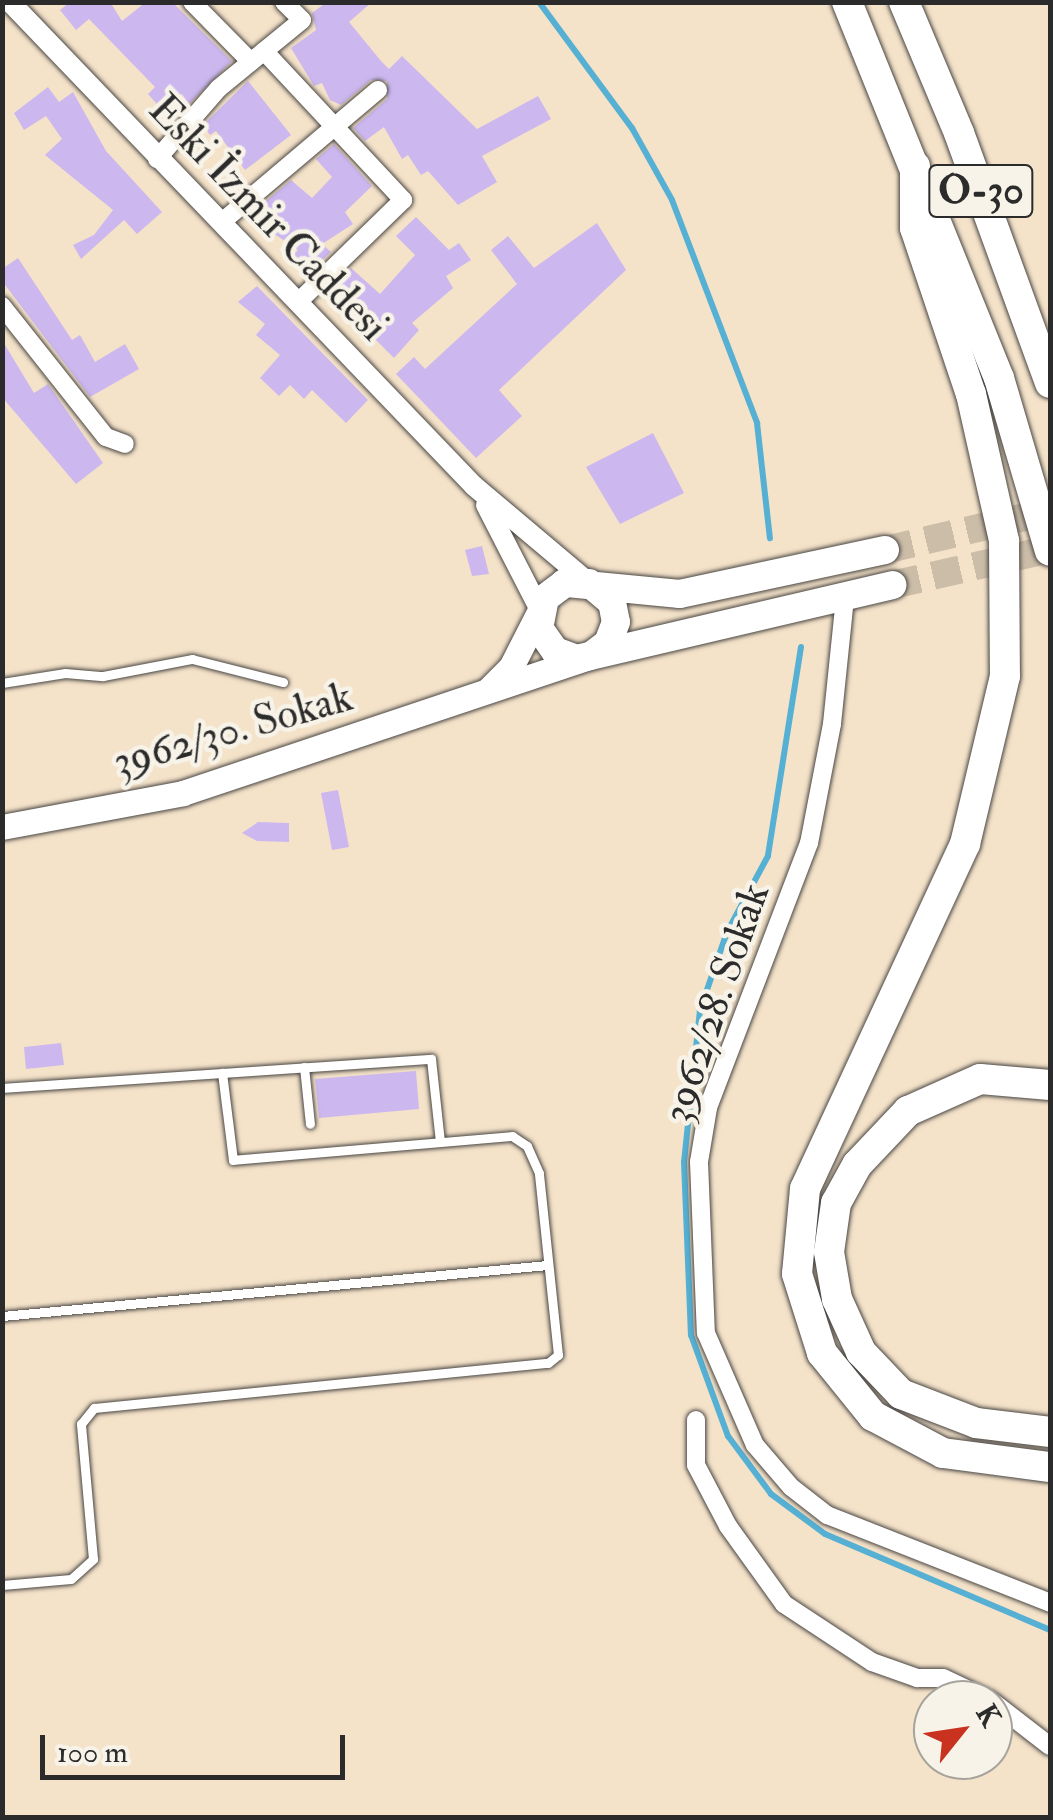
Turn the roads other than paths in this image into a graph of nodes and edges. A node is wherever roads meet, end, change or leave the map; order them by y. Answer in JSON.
{"nodes":[{"id":1,"x":10,"y":2,"type":"edge"},
{"id":2,"x":192,"y":2,"type":"edge"},
{"id":3,"x":284,"y":2,"type":"edge"},
{"id":4,"x":848,"y":2,"type":"edge"},
{"id":5,"x":904,"y":2,"type":"edge"},
{"id":6,"x":258,"y":57,"type":"junction"},
{"id":7,"x":378,"y":90,"type":"dead end"},
{"id":8,"x":335,"y":127,"type":"junction"},
{"id":9,"x":158,"y":160,"type":"junction"},
{"id":10,"x":915,"y":166,"type":"junction"},
{"id":11,"x":223,"y":221,"type":"junction"},
{"id":12,"x":298,"y":301,"type":"junction"},
{"id":13,"x":2,"y":306,"type":"edge"},
{"id":14,"x":1050,"y":384,"type":"edge"},
{"id":15,"x":125,"y":444,"type":"dead end"},
{"id":16,"x":474,"y":486,"type":"junction"},
{"id":17,"x":885,"y":550,"type":"tunnel mouth"},
{"id":18,"x":1050,"y":552,"type":"edge"},
{"id":19,"x":589,"y":583,"type":"junction"},
{"id":20,"x":892,"y":586,"type":"tunnel mouth"},
{"id":21,"x":845,"y":598,"type":"junction"},
{"id":22,"x":540,"y":610,"type":"junction"},
{"id":23,"x":589,"y":656,"type":"junction"},
{"id":24,"x":283,"y":682,"type":"dead end"},
{"id":25,"x":2,"y":683,"type":"edge"},
{"id":26,"x":481,"y":697,"type":"junction"},
{"id":27,"x":2,"y":827,"type":"edge"},
{"id":28,"x":304,"y":1067,"type":"junction"},
{"id":29,"x":222,"y":1073,"type":"junction"},
{"id":30,"x":1050,"y":1085,"type":"edge"},
{"id":31,"x":2,"y":1088,"type":"edge"},
{"id":32,"x":310,"y":1124,"type":"dead end"},
{"id":33,"x":440,"y":1142,"type":"junction"},
{"id":34,"x":548,"y":1265,"type":"junction"},
{"id":35,"x":2,"y":1316,"type":"edge"},
{"id":36,"x":696,"y":1420,"type":"dead end"},
{"id":37,"x":1050,"y":1432,"type":"edge"},
{"id":38,"x":1050,"y":1467,"type":"edge"},
{"id":39,"x":2,"y":1585,"type":"edge"},
{"id":40,"x":1050,"y":1603,"type":"edge"},
{"id":41,"x":947,"y":1680,"type":"edge"},
{"id":42,"x":1013,"y":1717,"type":"edge"},
{"id":43,"x":1050,"y":1746,"type":"edge"}],
"edges":[{"from":1,"to":9,"type":"street","name":"Eski İzmir Caddesi"},
{"from":2,"to":6,"type":"street"},
{"from":3,"to":6,"type":"street"},
{"from":4,"to":10,"type":"highway","number":"O-30"},
{"from":5,"to":14,"type":"highway","number":"O-30"},
{"from":6,"to":8,"type":"street"},
{"from":6,"to":9,"type":"street"},
{"from":7,"to":8,"type":"street"},
{"from":8,"to":11,"type":"street"},
{"from":8,"to":12,"type":"street"},
{"from":9,"to":11,"type":"street","name":"Eski İzmir Caddesi"},
{"from":10,"to":18,"type":"highway","number":"O-30"},
{"from":10,"to":38,"type":"highway"},
{"from":11,"to":12,"type":"street","name":"Eski İzmir Caddesi"},
{"from":12,"to":16,"type":"street","name":"Eski İzmir Caddesi"},
{"from":13,"to":15,"type":"street"},
{"from":16,"to":19,"type":"street","name":"Eski İzmir Caddesi"},
{"from":16,"to":22,"type":"street","name":"Eski İzmir Caddesi"},
{"from":17,"to":19,"type":"main road"},
{"from":19,"to":22,"type":"main road"},
{"from":19,"to":23,"type":"main road"},
{"from":20,"to":21,"type":"main road"},
{"from":21,"to":23,"type":"main road"},
{"from":21,"to":40,"type":"street","name":"3962/28. Sokak"},
{"from":22,"to":23,"type":"main road"},
{"from":22,"to":26,"type":"main road"},
{"from":23,"to":26,"type":"main road","name":"3962/30. Sokak"},
{"from":24,"to":25,"type":"lane"},
{"from":26,"to":27,"type":"main road","name":"3962/30. Sokak"},
{"from":28,"to":29,"type":"lane"},
{"from":28,"to":32,"type":"lane"},
{"from":28,"to":33,"type":"lane"},
{"from":29,"to":31,"type":"lane"},
{"from":29,"to":33,"type":"lane"},
{"from":30,"to":37,"type":"highway"},
{"from":33,"to":34,"type":"lane"},
{"from":34,"to":35,"type":"lane"},
{"from":34,"to":39,"type":"lane"},
{"from":36,"to":41,"type":"street"},
{"from":42,"to":43,"type":"street"}]}
